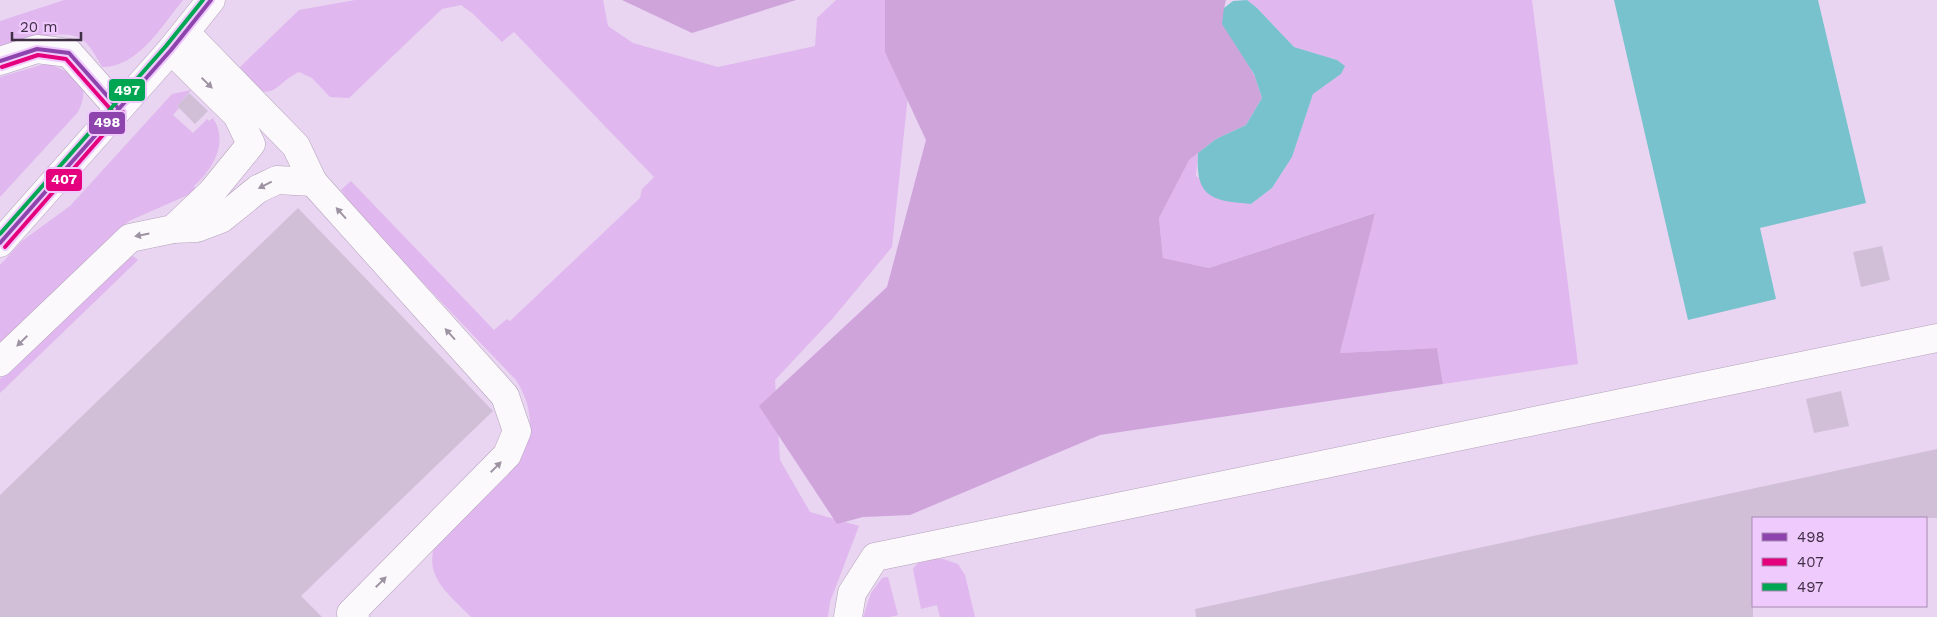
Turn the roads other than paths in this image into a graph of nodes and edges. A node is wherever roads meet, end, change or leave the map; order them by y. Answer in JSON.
{"nodes":[{"id":1,"x":211,"y":0,"type":"edge"},
{"id":2,"x":178,"y":41,"type":"junction"},
{"id":3,"x":0,"y":61,"type":"edge"},
{"id":4,"x":118,"y":108,"type":"junction"},
{"id":5,"x":312,"y":182,"type":"junction"},
{"id":6,"x":173,"y":229,"type":"junction"},
{"id":7,"x":0,"y":243,"type":"edge"},
{"id":8,"x":1937,"y":338,"type":"edge"},
{"id":9,"x":0,"y":362,"type":"edge"},
{"id":10,"x":355,"y":617,"type":"edge"},
{"id":11,"x":848,"y":617,"type":"edge"}],
"edges":[{"from":1,"to":2,"type":"street"},
{"from":2,"to":4,"type":"street"},
{"from":2,"to":5,"type":"street"},
{"from":2,"to":6,"type":"street","one_way":true},
{"from":3,"to":4,"type":"street"},
{"from":4,"to":7,"type":"street"},
{"from":5,"to":6,"type":"street","one_way":true},
{"from":10,"to":5,"type":"street","one_way":true},
{"from":6,"to":9,"type":"street","one_way":true},
{"from":8,"to":11,"type":"street"}]}
